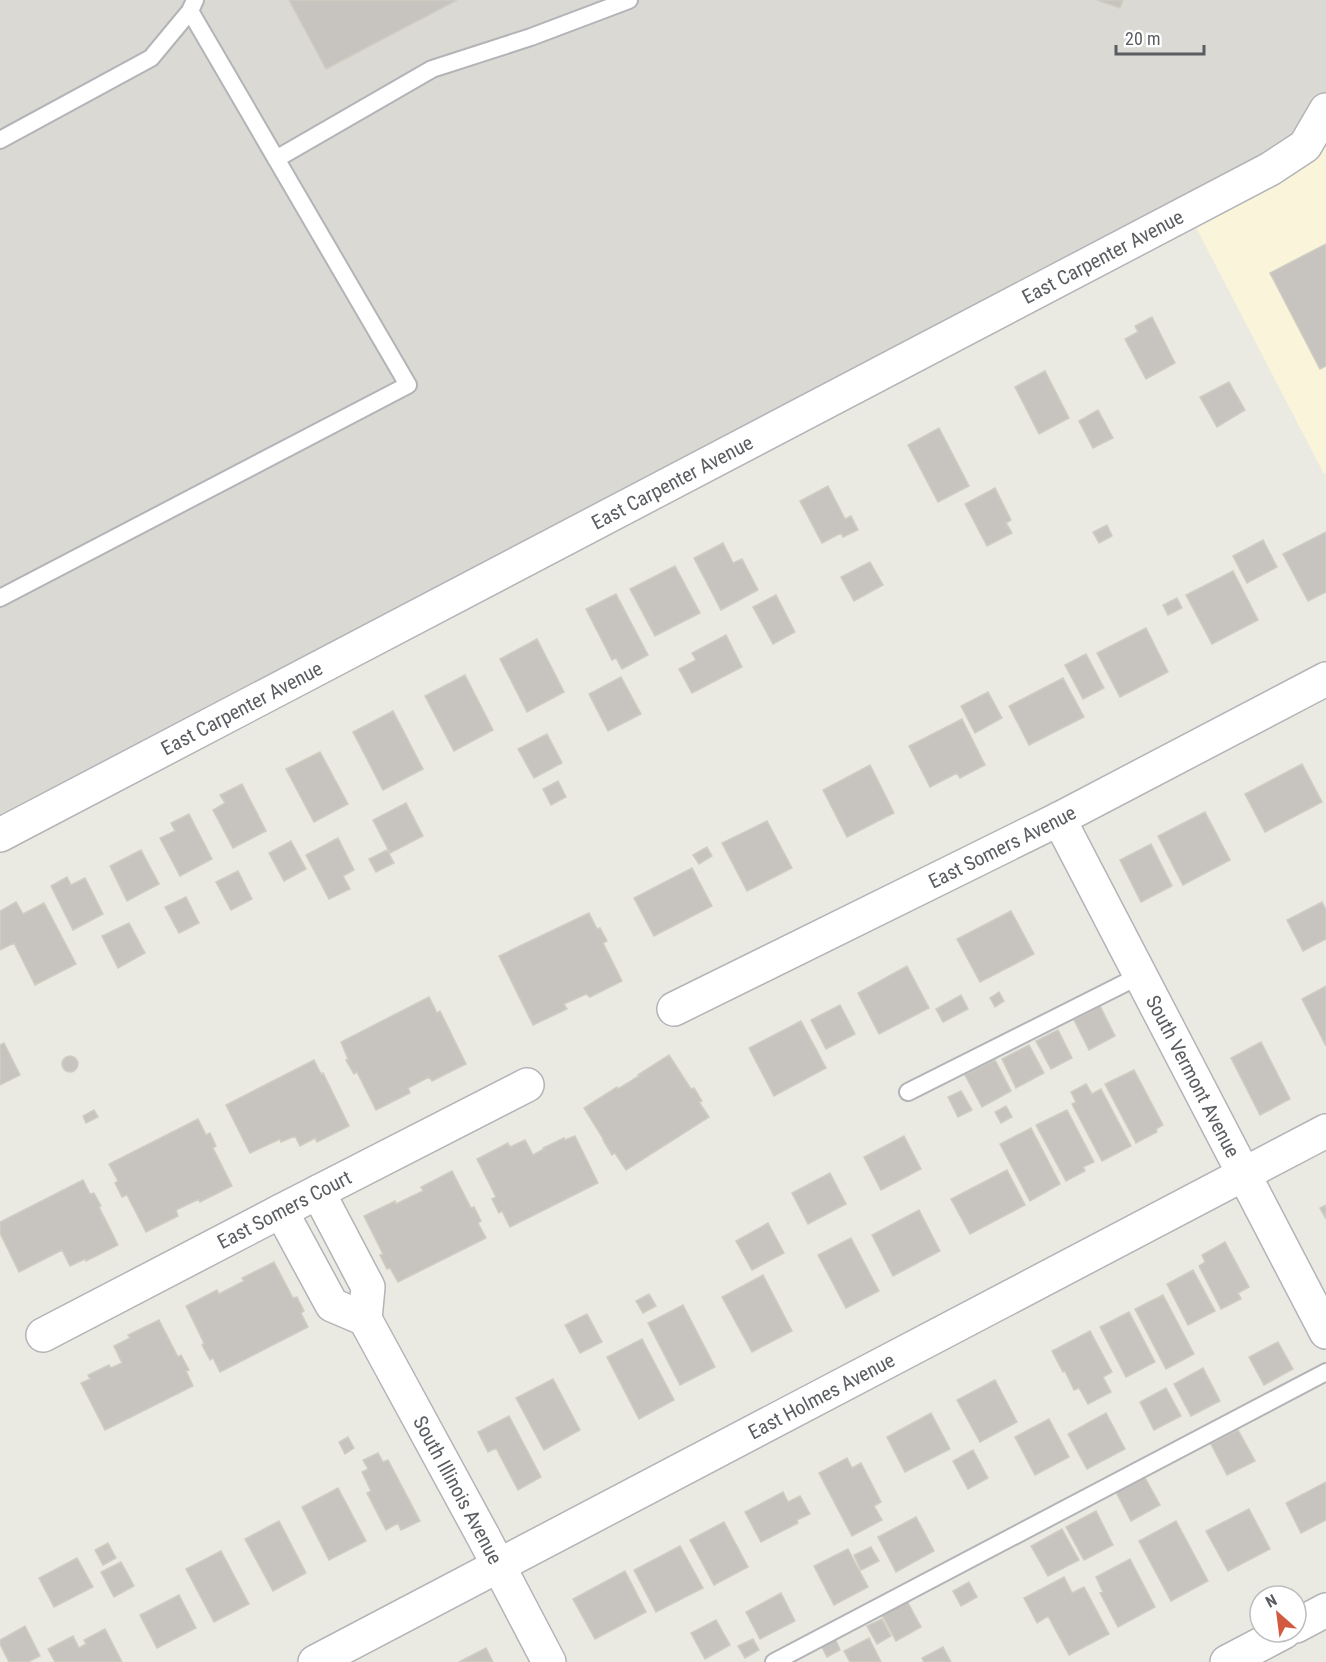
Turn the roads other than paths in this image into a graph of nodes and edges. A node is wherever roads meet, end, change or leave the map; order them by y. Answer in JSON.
{"nodes":[{"id":1,"x":629,"y":0,"type":"edge"},
{"id":2,"x":193,"y":6,"type":"edge"},
{"id":3,"x":1326,"y":110,"type":"edge"},
{"id":4,"x":0,"y":140,"type":"edge"},
{"id":5,"x":276,"y":159,"type":"junction"},
{"id":6,"x":0,"y":598,"type":"edge"},
{"id":7,"x":1326,"y":679,"type":"edge"},
{"id":8,"x":1059,"y":819,"type":"junction"},
{"id":9,"x":0,"y":835,"type":"edge"},
{"id":10,"x":1141,"y":975,"type":"junction"},
{"id":11,"x":669,"y":1012,"type":"dead end"},
{"id":12,"x":527,"y":1085,"type":"dead end"},
{"id":13,"x":908,"y":1092,"type":"dead end"},
{"id":14,"x":1326,"y":1131,"type":"edge"},
{"id":15,"x":1244,"y":1174,"type":"junction"},
{"id":16,"x":318,"y":1192,"type":"junction"},
{"id":17,"x":281,"y":1211,"type":"junction"},
{"id":18,"x":365,"y":1319,"type":"junction"},
{"id":19,"x":1326,"y":1332,"type":"edge"},
{"id":20,"x":43,"y":1335,"type":"dead end"},
{"id":21,"x":1326,"y":1372,"type":"edge"},
{"id":22,"x":499,"y":1565,"type":"junction"},
{"id":23,"x":1326,"y":1610,"type":"edge"},
{"id":24,"x":1308,"y":1620,"type":"edge"},
{"id":25,"x":1261,"y":1644,"type":"edge"},
{"id":26,"x":315,"y":1662,"type":"edge"},
{"id":27,"x":549,"y":1662,"type":"edge"},
{"id":28,"x":774,"y":1662,"type":"edge"},
{"id":29,"x":1227,"y":1662,"type":"edge"}],
"edges":[{"from":1,"to":5,"type":"lane"},
{"from":2,"to":4,"type":"lane"},
{"from":2,"to":5,"type":"lane"},
{"from":3,"to":9,"type":"street","name":"East Carpenter Avenue"},
{"from":5,"to":6,"type":"lane"},
{"from":7,"to":8,"type":"street","name":"East Somers Avenue"},
{"from":8,"to":10,"type":"street","name":"South Vermont Avenue"},
{"from":8,"to":11,"type":"street","name":"East Somers Avenue"},
{"from":10,"to":13,"type":"lane"},
{"from":10,"to":15,"type":"street","name":"South Vermont Avenue"},
{"from":12,"to":16,"type":"street","name":"East Somers Court"},
{"from":14,"to":15,"type":"street","name":"East Holmes Avenue"},
{"from":15,"to":19,"type":"street","name":"South Vermont Avenue"},
{"from":15,"to":22,"type":"street","name":"East Holmes Avenue"},
{"from":16,"to":17,"type":"street","name":"East Somers Court"},
{"from":16,"to":18,"type":"street"},
{"from":17,"to":18,"type":"street"},
{"from":17,"to":20,"type":"street","name":"East Somers Court"},
{"from":18,"to":22,"type":"street","name":"South Illinois Avenue"},
{"from":21,"to":28,"type":"lane"},
{"from":22,"to":26,"type":"street","name":"East Holmes Avenue"},
{"from":22,"to":27,"type":"street","name":"South Illinois Avenue"},
{"from":23,"to":24,"type":"street"},
{"from":25,"to":29,"type":"street"}]}
